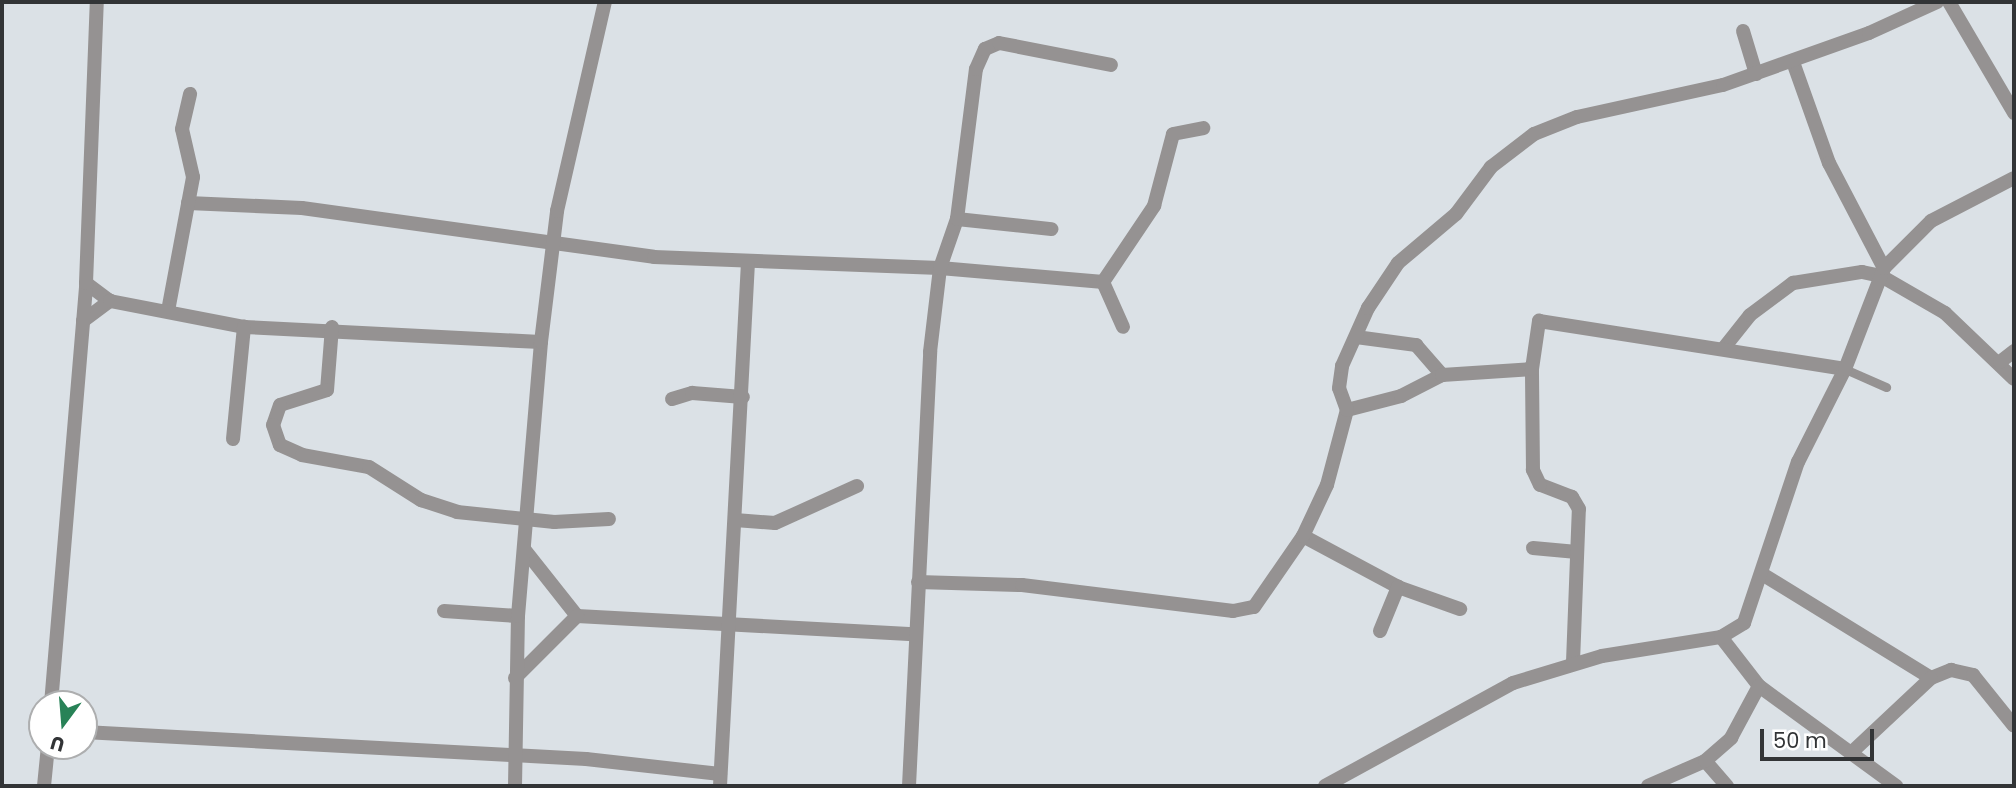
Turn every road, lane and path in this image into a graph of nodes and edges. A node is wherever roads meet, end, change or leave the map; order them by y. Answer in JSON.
{"nodes":[{"id":1,"x":97,"y":2,"type":"edge"},
{"id":2,"x":605,"y":2,"type":"edge"},
{"id":3,"x":1937,"y":2,"type":"edge"},
{"id":4,"x":1949,"y":2,"type":"edge"},
{"id":5,"x":1743,"y":31,"type":"dead end"},
{"id":6,"x":1793,"y":62,"type":"junction"},
{"id":7,"x":1111,"y":65,"type":"dead end"},
{"id":8,"x":1756,"y":74,"type":"junction"},
{"id":9,"x":190,"y":94,"type":"dead end"},
{"id":10,"x":2014,"y":113,"type":"edge"},
{"id":11,"x":1203,"y":128,"type":"dead end"},
{"id":12,"x":2014,"y":178,"type":"edge"},
{"id":13,"x":188,"y":203,"type":"junction"},
{"id":14,"x":957,"y":219,"type":"junction"},
{"id":15,"x":1051,"y":229,"type":"dead end"},
{"id":16,"x":552,"y":246,"type":"junction"},
{"id":17,"x":748,"y":263,"type":"junction"},
{"id":18,"x":940,"y":268,"type":"junction"},
{"id":19,"x":1882,"y":272,"type":"junction"},
{"id":20,"x":1103,"y":282,"type":"junction"},
{"id":21,"x":86,"y":283,"type":"junction"},
{"id":22,"x":110,"y":301,"type":"junction"},
{"id":23,"x":168,"y":311,"type":"junction"},
{"id":24,"x":83,"y":320,"type":"junction"},
{"id":25,"x":244,"y":327,"type":"junction"},
{"id":26,"x":332,"y":327,"type":"junction"},
{"id":27,"x":1123,"y":327,"type":"dead end"},
{"id":28,"x":1356,"y":337,"type":"junction"},
{"id":29,"x":541,"y":342,"type":"junction"},
{"id":30,"x":1723,"y":349,"type":"junction"},
{"id":31,"x":2014,"y":351,"type":"edge"},
{"id":32,"x":2000,"y":362,"type":"junction"},
{"id":33,"x":1532,"y":369,"type":"junction"},
{"id":34,"x":1845,"y":369,"type":"junction"},
{"id":35,"x":1443,"y":375,"type":"junction"},
{"id":36,"x":2014,"y":379,"type":"edge"},
{"id":37,"x":1886,"y":387,"type":"dead end"},
{"id":38,"x":743,"y":397,"type":"junction"},
{"id":39,"x":672,"y":399,"type":"dead end"},
{"id":40,"x":1347,"y":411,"type":"junction"},
{"id":41,"x":233,"y":439,"type":"dead end"},
{"id":42,"x":858,"y":486,"type":"dead end"},
{"id":43,"x":608,"y":519,"type":"dead end"},
{"id":44,"x":736,"y":520,"type":"junction"},
{"id":45,"x":525,"y":521,"type":"junction"},
{"id":46,"x":1303,"y":537,"type":"junction"},
{"id":47,"x":1533,"y":548,"type":"dead end"},
{"id":48,"x":524,"y":550,"type":"junction"},
{"id":49,"x":1577,"y":552,"type":"junction"},
{"id":50,"x":1762,"y":575,"type":"junction"},
{"id":51,"x":918,"y":582,"type":"junction"},
{"id":52,"x":1398,"y":587,"type":"junction"},
{"id":53,"x":1460,"y":610,"type":"dead end"},
{"id":54,"x":444,"y":611,"type":"dead end"},
{"id":55,"x":518,"y":616,"type":"junction"},
{"id":56,"x":577,"y":616,"type":"junction"},
{"id":57,"x":727,"y":626,"type":"junction"},
{"id":58,"x":1380,"y":631,"type":"dead end"},
{"id":59,"x":914,"y":634,"type":"junction"},
{"id":60,"x":1721,"y":637,"type":"junction"},
{"id":61,"x":1573,"y":662,"type":"junction"},
{"id":62,"x":515,"y":678,"type":"junction"},
{"id":63,"x":1931,"y":678,"type":"junction"},
{"id":64,"x":1759,"y":686,"type":"junction"},
{"id":65,"x":52,"y":690,"type":"edge"},
{"id":66,"x":2014,"y":726,"type":"edge"},
{"id":67,"x":98,"y":733,"type":"edge"},
{"id":68,"x":1852,"y":752,"type":"junction"},
{"id":69,"x":514,"y":754,"type":"junction"},
{"id":70,"x":47,"y":760,"type":"edge"},
{"id":71,"x":1705,"y":761,"type":"junction"},
{"id":72,"x":720,"y":780,"type":"edge"},
{"id":73,"x":44,"y":786,"type":"edge"},
{"id":74,"x":515,"y":786,"type":"edge"},
{"id":75,"x":909,"y":786,"type":"edge"},
{"id":76,"x":1325,"y":786,"type":"edge"},
{"id":77,"x":1648,"y":786,"type":"edge"},
{"id":78,"x":1727,"y":786,"type":"edge"},
{"id":79,"x":1896,"y":786,"type":"edge"}],
"edges":[{"from":1,"to":21,"type":"street"},
{"from":2,"to":16,"type":"street"},
{"from":3,"to":6,"type":"street"},
{"from":4,"to":10,"type":"street"},
{"from":5,"to":8,"type":"street"},
{"from":6,"to":8,"type":"street"},
{"from":6,"to":19,"type":"street"},
{"from":7,"to":14,"type":"street"},
{"from":8,"to":28,"type":"street"},
{"from":9,"to":13,"type":"street"},
{"from":11,"to":20,"type":"street"},
{"from":12,"to":19,"type":"street"},
{"from":13,"to":16,"type":"street"},
{"from":13,"to":23,"type":"street"},
{"from":14,"to":15,"type":"street"},
{"from":14,"to":18,"type":"street"},
{"from":16,"to":17,"type":"street"},
{"from":16,"to":29,"type":"street"},
{"from":17,"to":18,"type":"street"},
{"from":17,"to":38,"type":"street"},
{"from":18,"to":20,"type":"street"},
{"from":18,"to":51,"type":"street"},
{"from":19,"to":30,"type":"street"},
{"from":19,"to":32,"type":"street"},
{"from":19,"to":34,"type":"street"},
{"from":20,"to":27,"type":"street"},
{"from":21,"to":22,"type":"street"},
{"from":21,"to":24,"type":"street"},
{"from":22,"to":23,"type":"street"},
{"from":22,"to":24,"type":"street"},
{"from":23,"to":25,"type":"street"},
{"from":24,"to":65,"type":"street"},
{"from":25,"to":26,"type":"street"},
{"from":25,"to":41,"type":"street"},
{"from":26,"to":29,"type":"street"},
{"from":26,"to":45,"type":"street"},
{"from":28,"to":35,"type":"street"},
{"from":28,"to":40,"type":"street"},
{"from":29,"to":45,"type":"street"},
{"from":30,"to":33,"type":"street"},
{"from":30,"to":34,"type":"street"},
{"from":31,"to":32,"type":"street"},
{"from":32,"to":36,"type":"street"},
{"from":33,"to":35,"type":"street"},
{"from":33,"to":49,"type":"street"},
{"from":34,"to":37,"type":"lane"},
{"from":34,"to":50,"type":"street"},
{"from":35,"to":40,"type":"street"},
{"from":38,"to":39,"type":"street"},
{"from":38,"to":44,"type":"street"},
{"from":40,"to":46,"type":"street"},
{"from":42,"to":44,"type":"street"},
{"from":43,"to":45,"type":"street"},
{"from":44,"to":57,"type":"street"},
{"from":45,"to":48,"type":"street"},
{"from":46,"to":51,"type":"street"},
{"from":46,"to":52,"type":"street"},
{"from":47,"to":49,"type":"street"},
{"from":48,"to":55,"type":"street"},
{"from":48,"to":56,"type":"street"},
{"from":49,"to":61,"type":"street"},
{"from":50,"to":60,"type":"street"},
{"from":50,"to":63,"type":"street"},
{"from":51,"to":59,"type":"street"},
{"from":52,"to":53,"type":"street"},
{"from":52,"to":58,"type":"street"},
{"from":54,"to":55,"type":"street"},
{"from":55,"to":62,"type":"street"},
{"from":56,"to":57,"type":"street"},
{"from":56,"to":62,"type":"street"},
{"from":57,"to":59,"type":"street"},
{"from":57,"to":72,"type":"street"},
{"from":59,"to":75,"type":"street"},
{"from":60,"to":61,"type":"street"},
{"from":60,"to":64,"type":"street"},
{"from":61,"to":76,"type":"street"},
{"from":62,"to":69,"type":"street"},
{"from":63,"to":66,"type":"street"},
{"from":63,"to":68,"type":"street"},
{"from":64,"to":68,"type":"street"},
{"from":64,"to":71,"type":"street"},
{"from":67,"to":69,"type":"street"},
{"from":68,"to":79,"type":"street"},
{"from":69,"to":72,"type":"street"},
{"from":69,"to":74,"type":"street"},
{"from":70,"to":73,"type":"street"},
{"from":71,"to":77,"type":"street"},
{"from":71,"to":78,"type":"street"}]}
